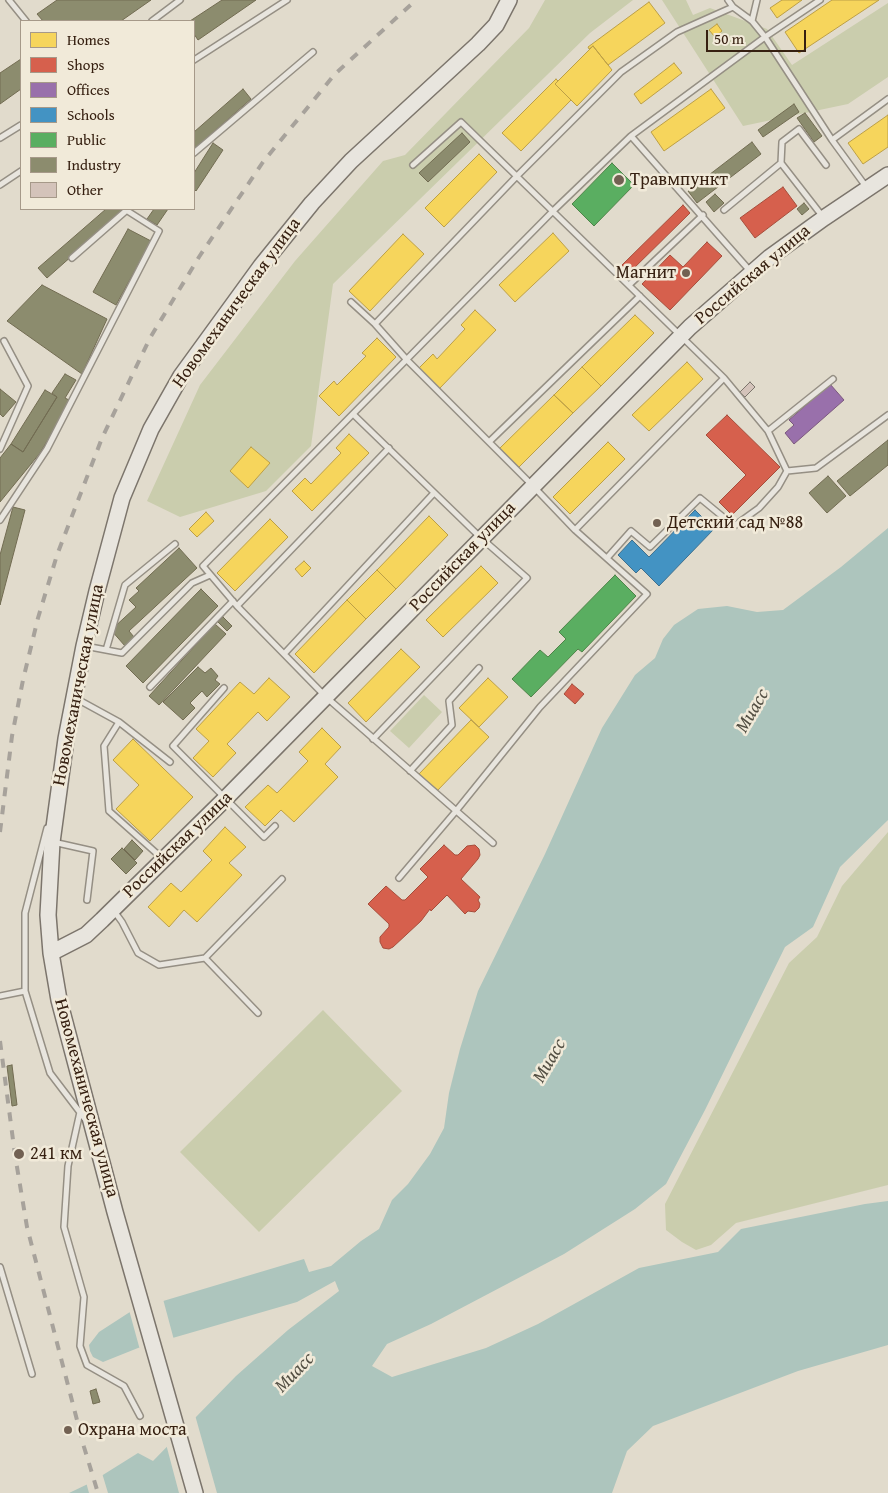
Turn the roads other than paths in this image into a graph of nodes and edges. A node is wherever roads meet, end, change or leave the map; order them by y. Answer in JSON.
{"nodes":[{"id":1,"x":9,"y":0,"type":"edge"},
{"id":2,"x":180,"y":0,"type":"edge"},
{"id":3,"x":287,"y":0,"type":"edge"},
{"id":4,"x":509,"y":0,"type":"edge"},
{"id":5,"x":728,"y":0,"type":"edge"},
{"id":6,"x":757,"y":0,"type":"edge"},
{"id":7,"x":820,"y":0,"type":"edge"},
{"id":8,"x":733,"y":7,"type":"junction"},
{"id":9,"x":25,"y":20,"type":"edge"},
{"id":10,"x":153,"y":20,"type":"edge"},
{"id":11,"x":752,"y":21,"type":"junction"},
{"id":12,"x":765,"y":37,"type":"junction"},
{"id":13,"x":313,"y":52,"type":"dead end"},
{"id":14,"x":195,"y":59,"type":"edge"},
{"id":15,"x":888,"y":99,"type":"edge"},
{"id":16,"x":20,"y":125,"type":"edge"},
{"id":17,"x":631,"y":136,"type":"junction"},
{"id":18,"x":0,"y":138,"type":"edge"},
{"id":19,"x":832,"y":140,"type":"junction"},
{"id":20,"x":195,"y":152,"type":"edge"},
{"id":21,"x":780,"y":162,"type":"junction"},
{"id":22,"x":412,"y":165,"type":"dead end"},
{"id":23,"x":826,"y":165,"type":"dead end"},
{"id":24,"x":20,"y":172,"type":"edge"},
{"id":25,"x":888,"y":175,"type":"edge"},
{"id":26,"x":517,"y":176,"type":"junction"},
{"id":27,"x":0,"y":185,"type":"edge"},
{"id":28,"x":868,"y":189,"type":"junction"},
{"id":29,"x":126,"y":210,"type":"edge"},
{"id":30,"x":128,"y":210,"type":"edge"},
{"id":31,"x":724,"y":210,"type":"dead end"},
{"id":32,"x":553,"y":211,"type":"junction"},
{"id":33,"x":702,"y":216,"type":"junction"},
{"id":34,"x":824,"y":218,"type":"junction"},
{"id":35,"x":72,"y":258,"type":"dead end"},
{"id":36,"x":752,"y":273,"type":"junction"},
{"id":37,"x":629,"y":285,"type":"junction"},
{"id":38,"x":640,"y":296,"type":"junction"},
{"id":39,"x":351,"y":302,"type":"dead end"},
{"id":40,"x":375,"y":324,"type":"junction"},
{"id":41,"x":681,"y":336,"type":"junction"},
{"id":42,"x":4,"y":342,"type":"dead end"},
{"id":43,"x":407,"y":360,"type":"junction"},
{"id":44,"x":724,"y":378,"type":"junction"},
{"id":45,"x":833,"y":380,"type":"dead end"},
{"id":46,"x":354,"y":414,"type":"junction"},
{"id":47,"x":888,"y":415,"type":"edge"},
{"id":48,"x":768,"y":431,"type":"junction"},
{"id":49,"x":489,"y":442,"type":"junction"},
{"id":50,"x":389,"y":448,"type":"junction"},
{"id":51,"x":0,"y":449,"type":"edge"},
{"id":52,"x":787,"y":471,"type":"junction"},
{"id":53,"x":533,"y":486,"type":"junction"},
{"id":54,"x":434,"y":492,"type":"junction"},
{"id":55,"x":0,"y":521,"type":"edge"},
{"id":56,"x":575,"y":530,"type":"junction"},
{"id":57,"x":481,"y":538,"type":"junction"},
{"id":58,"x":175,"y":544,"type":"dead end"},
{"id":59,"x":607,"y":558,"type":"junction"},
{"id":60,"x":210,"y":575,"type":"junction"},
{"id":61,"x":233,"y":601,"type":"junction"},
{"id":62,"x":237,"y":606,"type":"junction"},
{"id":63,"x":84,"y":646,"type":"junction"},
{"id":64,"x":106,"y":650,"type":"junction"},
{"id":65,"x":284,"y":654,"type":"junction"},
{"id":66,"x":479,"y":668,"type":"dead end"},
{"id":67,"x":150,"y":687,"type":"dead end"},
{"id":68,"x":224,"y":688,"type":"dead end"},
{"id":69,"x":326,"y":697,"type":"junction"},
{"id":70,"x":73,"y":698,"type":"junction"},
{"id":71,"x":119,"y":722,"type":"junction"},
{"id":72,"x":373,"y":739,"type":"junction"},
{"id":73,"x":170,"y":762,"type":"dead end"},
{"id":74,"x":410,"y":771,"type":"junction"},
{"id":75,"x":60,"y":777,"type":"junction"},
{"id":76,"x":226,"y":798,"type":"junction"},
{"id":77,"x":456,"y":811,"type":"junction"},
{"id":78,"x":275,"y":826,"type":"dead end"},
{"id":79,"x":52,"y":842,"type":"junction"},
{"id":80,"x":493,"y":843,"type":"dead end"},
{"id":81,"x":163,"y":859,"type":"junction"},
{"id":82,"x":399,"y":878,"type":"dead end"},
{"id":83,"x":282,"y":879,"type":"dead end"},
{"id":84,"x":87,"y":900,"type":"dead end"},
{"id":85,"x":112,"y":909,"type":"junction"},
{"id":86,"x":51,"y":953,"type":"junction"},
{"id":87,"x":205,"y":958,"type":"junction"},
{"id":88,"x":25,"y":991,"type":"junction"},
{"id":89,"x":0,"y":996,"type":"edge"},
{"id":90,"x":258,"y":1013,"type":"dead end"},
{"id":91,"x":80,"y":1112,"type":"junction"},
{"id":92,"x":94,"y":1130,"type":"junction"},
{"id":93,"x":0,"y":1267,"type":"edge"},
{"id":94,"x":32,"y":1374,"type":"dead end"},
{"id":95,"x":140,"y":1416,"type":"dead end"},
{"id":96,"x":195,"y":1493,"type":"edge"}],
"edges":[{"from":1,"to":9,"type":"lane"},
{"from":2,"to":10,"type":"lane"},
{"from":3,"to":14,"type":"lane"},
{"from":4,"to":63,"type":"main road","name":"Новомеханическая улица"},
{"from":5,"to":8,"type":"lane"},
{"from":6,"to":11,"type":"lane"},
{"from":7,"to":12,"type":"lane"},
{"from":8,"to":11,"type":"lane"},
{"from":8,"to":26,"type":"lane"},
{"from":11,"to":12,"type":"lane"},
{"from":12,"to":17,"type":"lane"},
{"from":12,"to":19,"type":"lane"},
{"from":13,"to":20,"type":"lane"},
{"from":15,"to":19,"type":"lane"},
{"from":16,"to":18,"type":"lane"},
{"from":17,"to":32,"type":"lane"},
{"from":17,"to":33,"type":"lane"},
{"from":19,"to":28,"type":"lane"},
{"from":21,"to":23,"type":"lane"},
{"from":21,"to":31,"type":"lane"},
{"from":21,"to":34,"type":"lane"},
{"from":22,"to":26,"type":"lane"},
{"from":24,"to":27,"type":"lane"},
{"from":25,"to":28,"type":"main road","name":"Российская улица"},
{"from":26,"to":32,"type":"lane"},
{"from":26,"to":40,"type":"lane"},
{"from":28,"to":34,"type":"main road","name":"Российская улица"},
{"from":29,"to":35,"type":"lane"},
{"from":30,"to":55,"type":"lane"},
{"from":32,"to":37,"type":"lane"},
{"from":32,"to":43,"type":"lane"},
{"from":33,"to":36,"type":"lane"},
{"from":33,"to":37,"type":"lane"},
{"from":34,"to":36,"type":"main road","name":"Российская улица"},
{"from":36,"to":41,"type":"main road","name":"Российская улица"},
{"from":37,"to":38,"type":"lane"},
{"from":38,"to":41,"type":"lane"},
{"from":38,"to":49,"type":"lane"},
{"from":39,"to":40,"type":"lane"},
{"from":40,"to":43,"type":"lane"},
{"from":41,"to":44,"type":"lane"},
{"from":41,"to":53,"type":"main road","name":"Российская улица"},
{"from":42,"to":51,"type":"lane"},
{"from":43,"to":46,"type":"lane"},
{"from":43,"to":49,"type":"lane"},
{"from":44,"to":48,"type":"lane"},
{"from":44,"to":56,"type":"lane"},
{"from":45,"to":48,"type":"lane"},
{"from":46,"to":50,"type":"lane"},
{"from":46,"to":60,"type":"lane"},
{"from":47,"to":52,"type":"lane"},
{"from":48,"to":52,"type":"lane"},
{"from":49,"to":53,"type":"lane"},
{"from":50,"to":54,"type":"lane"},
{"from":50,"to":62,"type":"lane"},
{"from":52,"to":59,"type":"lane"},
{"from":53,"to":56,"type":"lane"},
{"from":53,"to":57,"type":"main road","name":"Российская улица"},
{"from":54,"to":57,"type":"lane"},
{"from":54,"to":65,"type":"lane"},
{"from":56,"to":59,"type":"lane"},
{"from":57,"to":69,"type":"main road","name":"Российская улица"},
{"from":57,"to":72,"type":"lane"},
{"from":58,"to":64,"type":"lane"},
{"from":59,"to":77,"type":"lane"},
{"from":60,"to":61,"type":"lane"},
{"from":60,"to":64,"type":"lane"},
{"from":61,"to":62,"type":"lane"},
{"from":61,"to":67,"type":"lane"},
{"from":62,"to":65,"type":"lane"},
{"from":63,"to":64,"type":"lane"},
{"from":63,"to":70,"type":"main road","name":"Новомеханическая улица"},
{"from":65,"to":69,"type":"lane"},
{"from":66,"to":74,"type":"lane"},
{"from":68,"to":76,"type":"lane"},
{"from":69,"to":72,"type":"lane"},
{"from":69,"to":76,"type":"main road","name":"Российская улица"},
{"from":70,"to":71,"type":"lane"},
{"from":70,"to":75,"type":"main road","name":"Новомеханическая улица"},
{"from":71,"to":73,"type":"lane"},
{"from":71,"to":81,"type":"lane"},
{"from":72,"to":74,"type":"lane"},
{"from":74,"to":77,"type":"lane"},
{"from":75,"to":79,"type":"main road","name":"Новомеханическая улица"},
{"from":75,"to":88,"type":"lane"},
{"from":76,"to":78,"type":"lane"},
{"from":76,"to":81,"type":"main road","name":"Российская улица"},
{"from":77,"to":80,"type":"lane"},
{"from":77,"to":82,"type":"lane"},
{"from":79,"to":84,"type":"lane"},
{"from":79,"to":86,"type":"main road","name":"Новомеханическая улица"},
{"from":81,"to":85,"type":"main road","name":"Российская улица"},
{"from":83,"to":87,"type":"lane"},
{"from":85,"to":86,"type":"main road","name":"Российская улица"},
{"from":85,"to":87,"type":"lane"},
{"from":86,"to":92,"type":"main road","name":"Новомеханическая улица"},
{"from":87,"to":90,"type":"lane"},
{"from":88,"to":89,"type":"lane"},
{"from":88,"to":91,"type":"lane"},
{"from":91,"to":92,"type":"lane"},
{"from":91,"to":95,"type":"lane"},
{"from":92,"to":96,"type":"main road","name":"Новомеханическая улица"},
{"from":93,"to":94,"type":"lane"}]}
